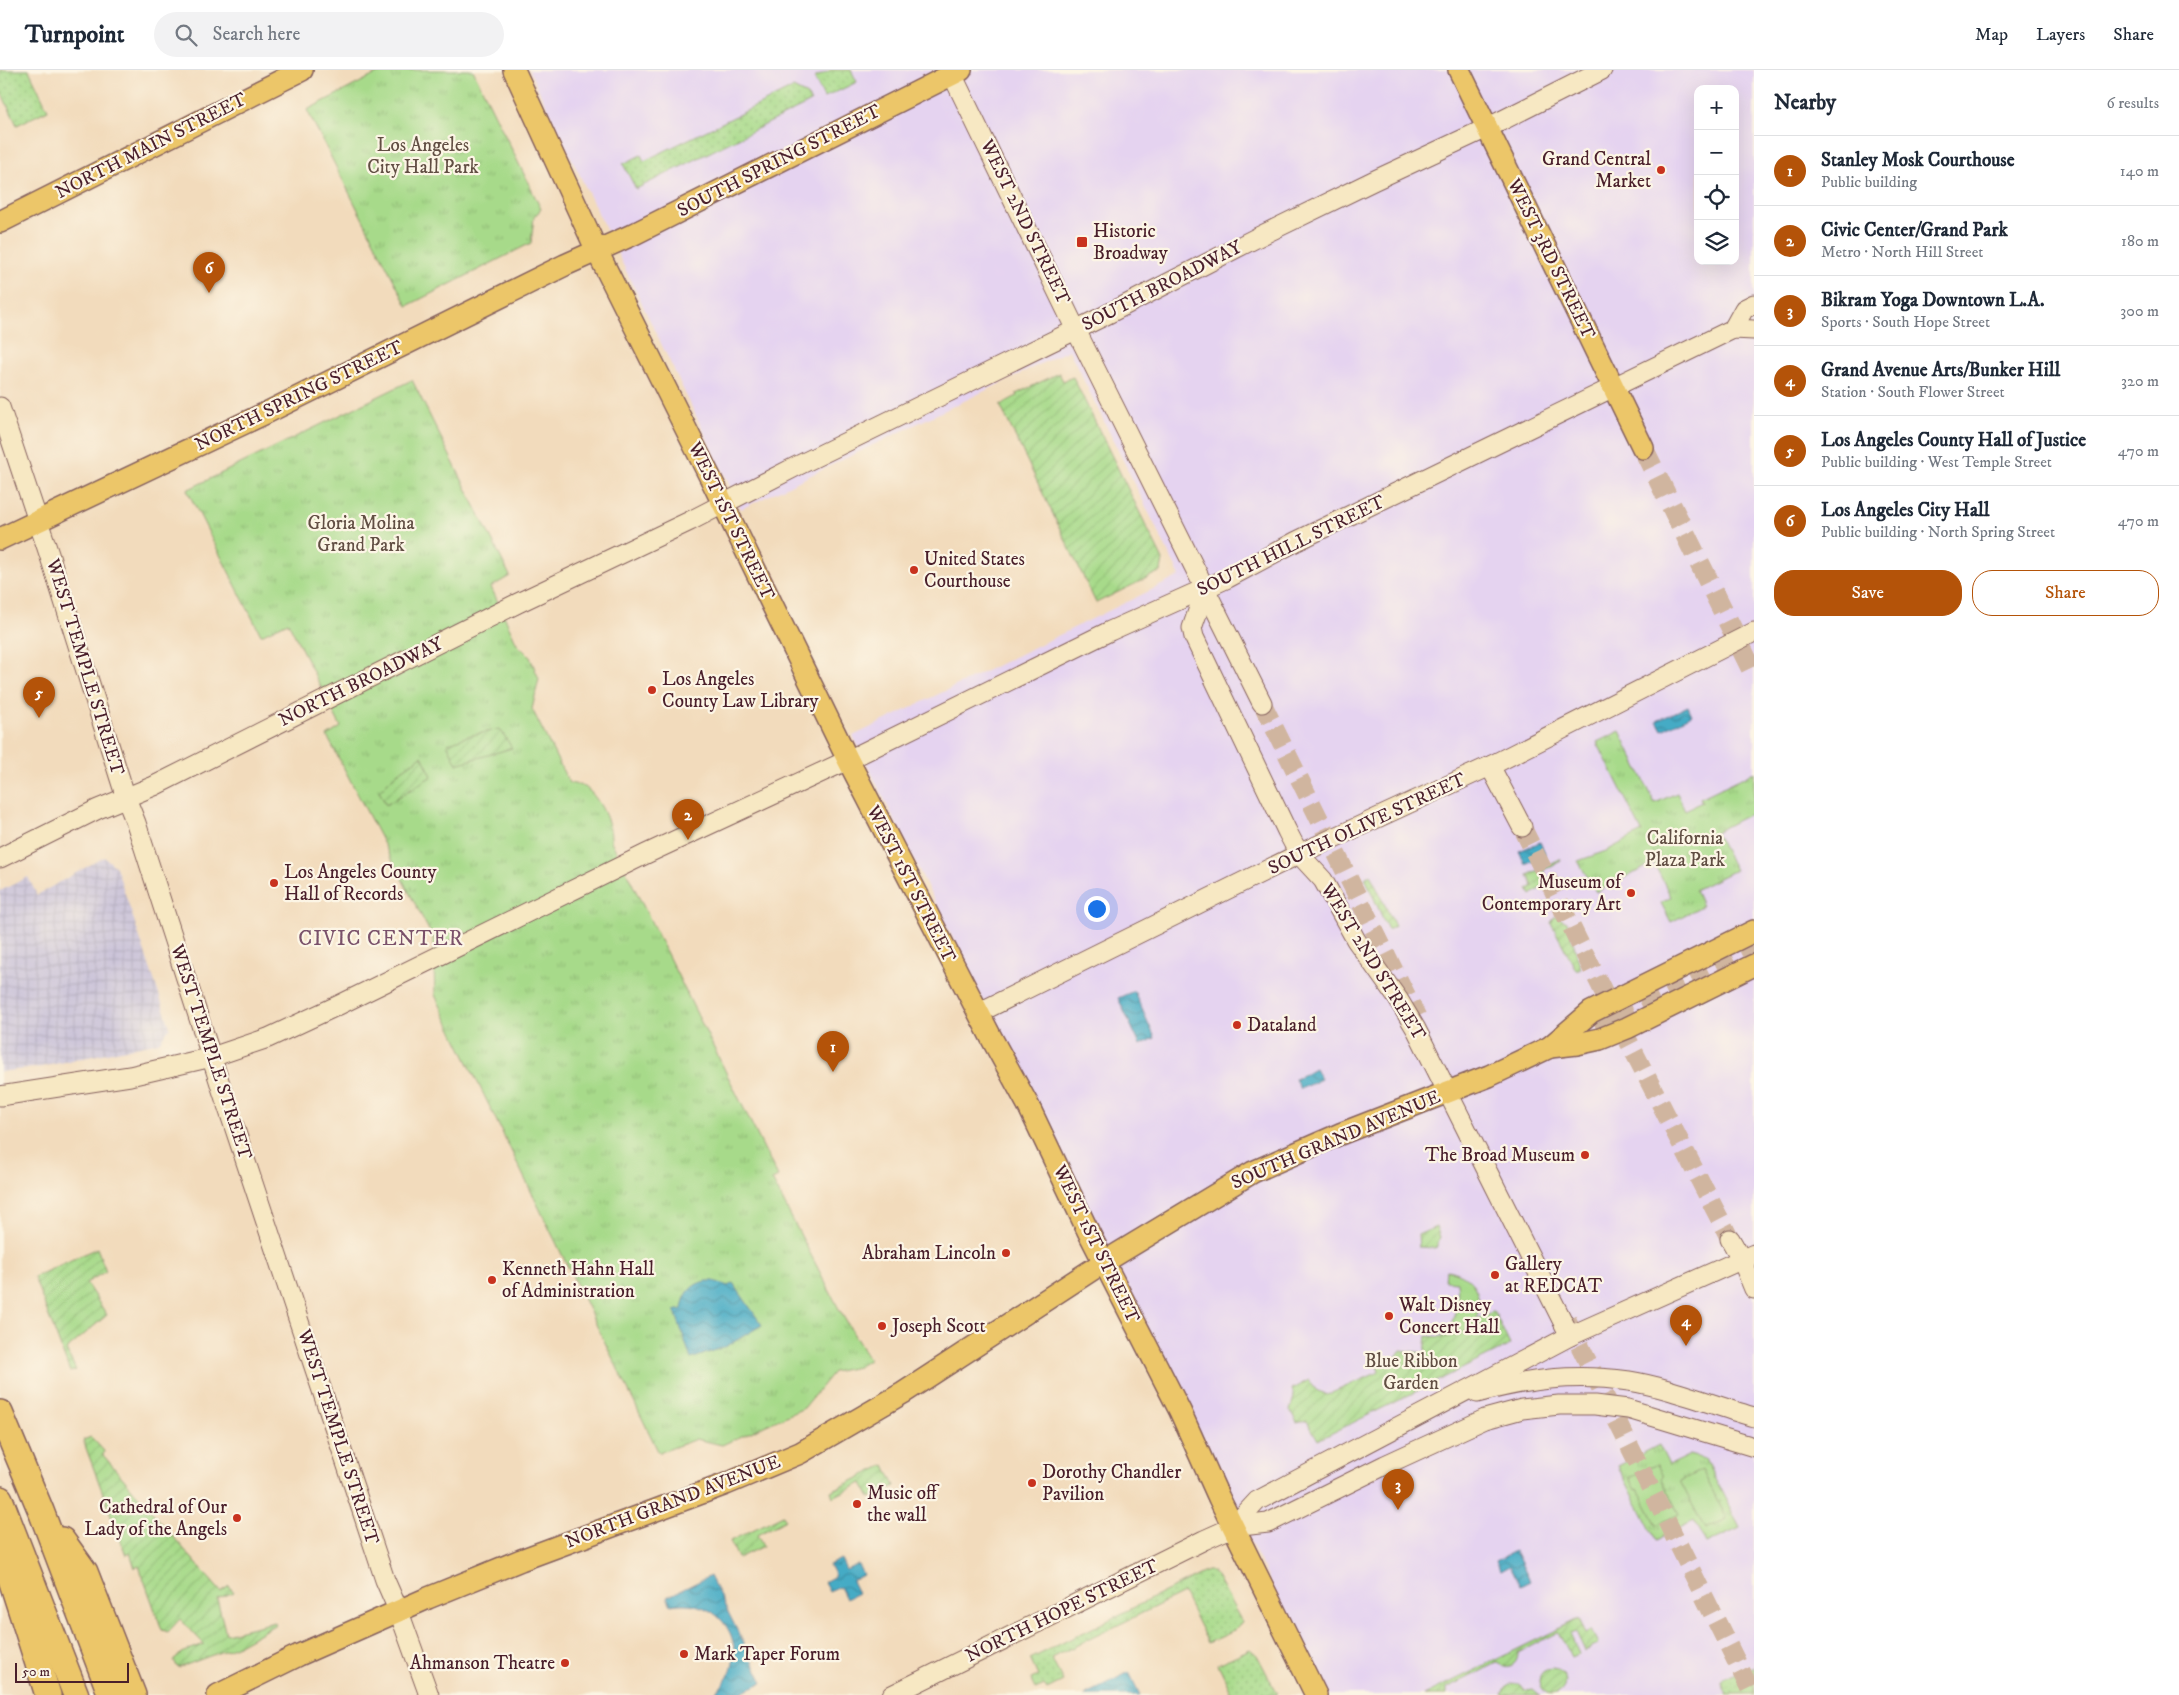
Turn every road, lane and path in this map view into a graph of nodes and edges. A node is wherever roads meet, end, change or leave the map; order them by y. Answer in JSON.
{"nodes":[{"id":1,"x":302,"y":70,"type":"edge"},
{"id":2,"x":514,"y":70,"type":"edge"},
{"id":3,"x":1459,"y":70,"type":"edge"},
{"id":4,"x":1602,"y":70,"type":"edge"},
{"id":5,"x":954,"y":71,"type":"edge"},
{"id":6,"x":1487,"y":128,"type":"junction"},
{"id":7,"x":0,"y":222,"type":"edge"},
{"id":8,"x":597,"y":252,"type":"junction"},
{"id":9,"x":1754,"y":304,"type":"edge"},
{"id":10,"x":1733,"y":329,"type":"junction"},
{"id":11,"x":1076,"y":330,"type":"junction"},
{"id":12,"x":1754,"y":330,"type":"edge"},
{"id":13,"x":1613,"y":387,"type":"junction"},
{"id":14,"x":0,"y":407,"type":"edge"},
{"id":15,"x":1643,"y":448,"type":"tunnel mouth"},
{"id":16,"x":722,"y":504,"type":"junction"},
{"id":17,"x":38,"y":521,"type":"junction"},
{"id":18,"x":0,"y":540,"type":"edge"},
{"id":19,"x":1206,"y":588,"type":"junction"},
{"id":20,"x":1754,"y":632,"type":"edge"},
{"id":21,"x":1262,"y":703,"type":"tunnel mouth"},
{"id":22,"x":848,"y":760,"type":"junction"},
{"id":23,"x":1490,"y":766,"type":"junction"},
{"id":24,"x":126,"y":798,"type":"junction"},
{"id":25,"x":1522,"y":827,"type":"tunnel mouth"},
{"id":26,"x":1299,"y":854,"type":"junction"},
{"id":27,"x":0,"y":858,"type":"edge"},
{"id":28,"x":1754,"y":931,"type":"edge"},
{"id":29,"x":1754,"y":965,"type":"edge"},
{"id":30,"x":978,"y":1013,"type":"junction"},
{"id":31,"x":1550,"y":1047,"type":"junction"},
{"id":32,"x":212,"y":1057,"type":"junction"},
{"id":33,"x":1449,"y":1092,"type":"junction"},
{"id":34,"x":0,"y":1096,"type":"edge"},
{"id":35,"x":1730,"y":1239,"type":"tunnel mouth"},
{"id":36,"x":1748,"y":1257,"type":"edge"},
{"id":37,"x":1104,"y":1262,"type":"junction"},
{"id":38,"x":1754,"y":1289,"type":"edge"},
{"id":39,"x":1570,"y":1336,"type":"junction"},
{"id":40,"x":1452,"y":1399,"type":"junction"},
{"id":41,"x":0,"y":1413,"type":"edge"},
{"id":42,"x":1754,"y":1417,"type":"edge"},
{"id":43,"x":1754,"y":1422,"type":"edge"},
{"id":44,"x":1752,"y":1446,"type":"edge"},
{"id":45,"x":0,"y":1499,"type":"edge"},
{"id":46,"x":41,"y":1511,"type":"junction"},
{"id":47,"x":1233,"y":1527,"type":"junction"},
{"id":48,"x":0,"y":1535,"type":"edge"},
{"id":49,"x":399,"y":1612,"type":"junction"},
{"id":50,"x":48,"y":1695,"type":"edge"},
{"id":51,"x":76,"y":1695,"type":"edge"},
{"id":52,"x":111,"y":1695,"type":"edge"},
{"id":53,"x":133,"y":1695,"type":"edge"},
{"id":54,"x":218,"y":1695,"type":"edge"},
{"id":55,"x":429,"y":1695,"type":"edge"},
{"id":56,"x":892,"y":1695,"type":"edge"},
{"id":57,"x":1316,"y":1695,"type":"edge"}],
"edges":[{"from":1,"to":7,"type":"main road","name":"NORTH MAIN STREET"},
{"from":2,"to":8,"type":"main road","name":"WEST 1ST STREET"},
{"from":3,"to":6,"type":"main road","name":"WEST 3RD STREET"},
{"from":4,"to":6,"type":"main road","name":"SOUTH BROADWAY"},
{"from":5,"to":8,"type":"main road","name":"SOUTH SPRING STREET"},
{"from":5,"to":11,"type":"main road","name":"WEST 2ND STREET"},
{"from":6,"to":11,"type":"main road","name":"SOUTH BROADWAY"},
{"from":6,"to":13,"type":"main road","name":"WEST 3RD STREET"},
{"from":8,"to":16,"type":"main road","name":"WEST 1ST STREET"},
{"from":8,"to":17,"type":"main road","name":"NORTH SPRING STREET"},
{"from":9,"to":10,"type":"main road"},
{"from":10,"to":12,"type":"main road","name":"SOUTH HILL STREET"},
{"from":10,"to":13,"type":"main road","name":"SOUTH HILL STREET"},
{"from":11,"to":16,"type":"main road","name":"SOUTH BROADWAY"},
{"from":11,"to":19,"type":"main road","name":"WEST 2ND STREET"},
{"from":13,"to":15,"type":"main road","name":"WEST 3RD STREET"},
{"from":13,"to":19,"type":"main road","name":"SOUTH HILL STREET"},
{"from":14,"to":17,"type":"main road","name":"WEST TEMPLE STREET"},
{"from":16,"to":22,"type":"main road","name":"WEST 1ST STREET"},
{"from":16,"to":24,"type":"main road","name":"NORTH BROADWAY"},
{"from":17,"to":18,"type":"main road","name":"NORTH SPRING STREET"},
{"from":17,"to":24,"type":"main road","name":"WEST TEMPLE STREET"},
{"from":19,"to":21,"type":"main road","name":"WEST 2ND STREET"},
{"from":19,"to":22,"type":"main road","name":"SOUTH HILL STREET"},
{"from":19,"to":26,"type":"main road","name":"WEST 2ND STREET"},
{"from":20,"to":23,"type":"main road","name":"SOUTH OLIVE STREET"},
{"from":22,"to":30,"type":"main road","name":"WEST 1ST STREET"},
{"from":22,"to":32,"type":"main road","name":"SOUTH HILL STREET"},
{"from":23,"to":25,"type":"main road"},
{"from":23,"to":26,"type":"main road","name":"SOUTH OLIVE STREET"},
{"from":24,"to":27,"type":"main road","name":"NORTH BROADWAY"},
{"from":24,"to":32,"type":"main road","name":"WEST TEMPLE STREET"},
{"from":26,"to":30,"type":"main road","name":"SOUTH OLIVE STREET"},
{"from":26,"to":33,"type":"main road","name":"WEST 2ND STREET"},
{"from":28,"to":31,"type":"main road","name":"SOUTH GRAND AVENUE"},
{"from":29,"to":31,"type":"main road","name":"SOUTH GRAND AVENUE"},
{"from":30,"to":37,"type":"main road","name":"WEST 1ST STREET"},
{"from":31,"to":33,"type":"main road","name":"SOUTH GRAND AVENUE"},
{"from":32,"to":34,"type":"main road","name":"SOUTH HILL STREET"},
{"from":32,"to":49,"type":"main road","name":"WEST TEMPLE STREET"},
{"from":33,"to":37,"type":"main road","name":"SOUTH GRAND AVENUE"},
{"from":33,"to":39,"type":"main road","name":"WEST 2ND STREET"},
{"from":35,"to":36,"type":"main road"},
{"from":36,"to":38,"type":"main road"},
{"from":36,"to":39,"type":"main road"},
{"from":37,"to":47,"type":"main road","name":"WEST 1ST STREET"},
{"from":37,"to":49,"type":"main road","name":"NORTH GRAND AVENUE"},
{"from":39,"to":40,"type":"main road"},
{"from":40,"to":42,"type":"main road"},
{"from":40,"to":47,"type":"main road"},
{"from":41,"to":46,"type":"highway"},
{"from":43,"to":44,"type":"main road"},
{"from":44,"to":47,"type":"main road"},
{"from":45,"to":51,"type":"highway"},
{"from":46,"to":52,"type":"highway"},
{"from":46,"to":53,"type":"highway"},
{"from":47,"to":56,"type":"main road","name":"NORTH HOPE STREET"},
{"from":47,"to":57,"type":"main road","name":"WEST 1ST STREET"},
{"from":48,"to":50,"type":"highway"},
{"from":49,"to":54,"type":"main road","name":"NORTH GRAND AVENUE"},
{"from":49,"to":55,"type":"main road","name":"WEST TEMPLE STREET"}]}
